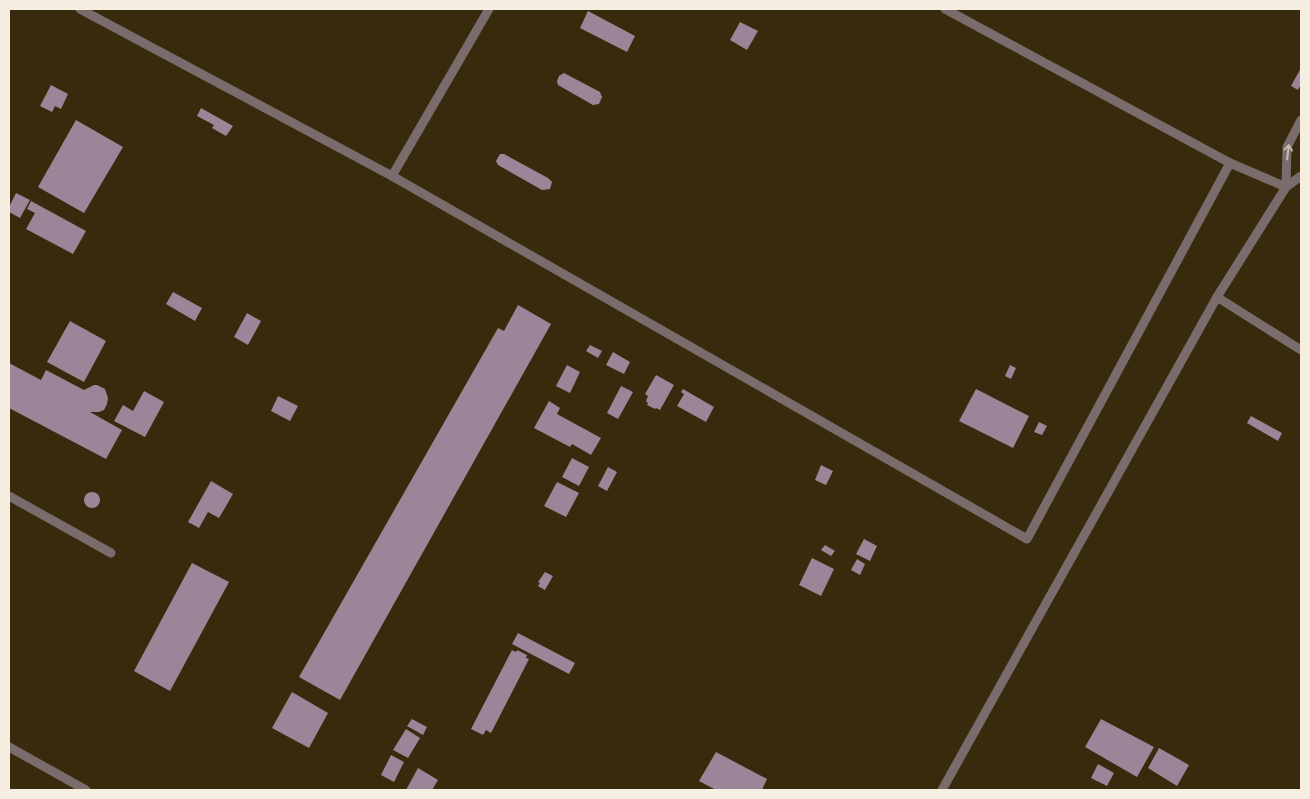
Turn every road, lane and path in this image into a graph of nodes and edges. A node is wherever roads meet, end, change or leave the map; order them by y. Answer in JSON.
{"nodes":[{"id":1,"x":80,"y":9,"type":"edge"},
{"id":2,"x":489,"y":9,"type":"edge"},
{"id":3,"x":945,"y":9,"type":"edge"},
{"id":4,"x":1301,"y":120,"type":"edge"},
{"id":5,"x":1230,"y":163,"type":"junction"},
{"id":6,"x":392,"y":176,"type":"junction"},
{"id":7,"x":1301,"y":176,"type":"edge"},
{"id":8,"x":1286,"y":187,"type":"junction"},
{"id":9,"x":1217,"y":297,"type":"junction"},
{"id":10,"x":1301,"y":350,"type":"edge"},
{"id":11,"x":9,"y":496,"type":"edge"},
{"id":12,"x":111,"y":553,"type":"dead end"},
{"id":13,"x":9,"y":747,"type":"edge"},
{"id":14,"x":86,"y":790,"type":"edge"},
{"id":15,"x":942,"y":790,"type":"edge"}],
"edges":[{"from":1,"to":6,"type":"lane"},
{"from":2,"to":6,"type":"lane"},
{"from":3,"to":5,"type":"lane"},
{"from":8,"to":4,"type":"lane","one_way":true},
{"from":5,"to":6,"type":"lane"},
{"from":5,"to":8,"type":"lane"},
{"from":7,"to":8,"type":"lane"},
{"from":8,"to":9,"type":"lane"},
{"from":9,"to":10,"type":"lane"},
{"from":9,"to":15,"type":"lane"},
{"from":11,"to":12,"type":"lane"},
{"from":13,"to":14,"type":"lane"}]}
